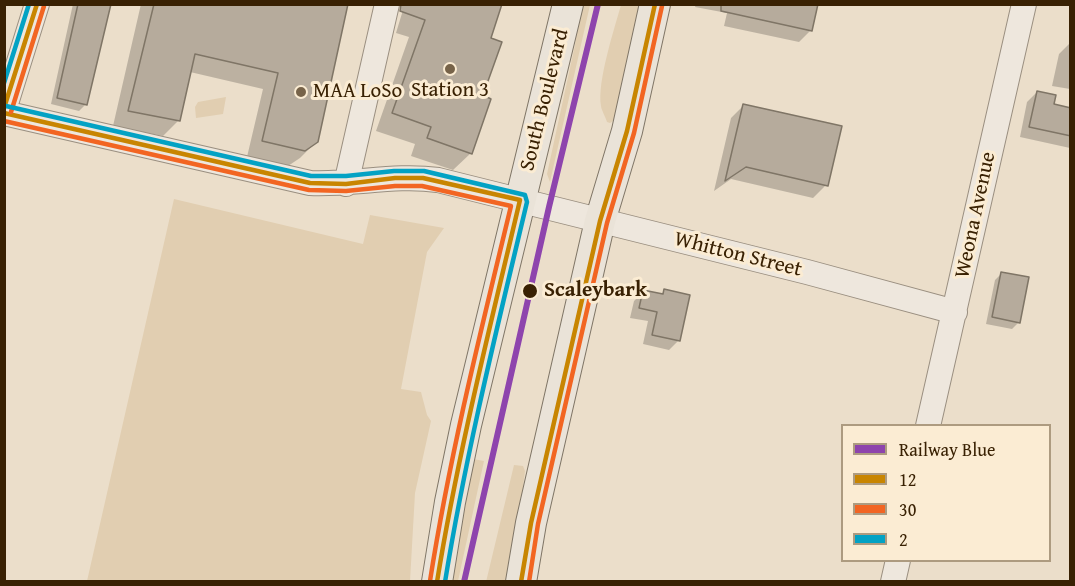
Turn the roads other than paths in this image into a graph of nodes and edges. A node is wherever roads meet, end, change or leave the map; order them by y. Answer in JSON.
{"nodes":[{"id":1,"x":37,"y":4,"type":"edge"},
{"id":2,"x":387,"y":4,"type":"edge"},
{"id":3,"x":568,"y":4,"type":"edge"},
{"id":4,"x":655,"y":4,"type":"edge"},
{"id":5,"x":1024,"y":4,"type":"edge"},
{"id":6,"x":4,"y":112,"type":"edge"},
{"id":7,"x":346,"y":183,"type":"junction"},
{"id":8,"x":520,"y":200,"type":"junction"},
{"id":9,"x":600,"y":221,"type":"junction"},
{"id":10,"x":955,"y":312,"type":"junction"},
{"id":11,"x":928,"y":424,"type":"edge"},
{"id":12,"x":898,"y":562,"type":"edge"},
{"id":13,"x":437,"y":582,"type":"edge"},
{"id":14,"x":521,"y":582,"type":"edge"},
{"id":15,"x":893,"y":582,"type":"edge"}],
"edges":[{"from":1,"to":6,"type":"street"},
{"from":2,"to":7,"type":"street"},
{"from":3,"to":8,"type":"main road","name":"South Boulevard"},
{"from":4,"to":9,"type":"main road"},
{"from":5,"to":10,"type":"street","name":"Weona Avenue"},
{"from":6,"to":7,"type":"street","name":"Whitton Street"},
{"from":7,"to":8,"type":"street","name":"Whitton Street"},
{"from":8,"to":9,"type":"street","name":"Whitton Street"},
{"from":8,"to":13,"type":"main road","name":"South Boulevard"},
{"from":9,"to":10,"type":"street","name":"Whitton Street"},
{"from":9,"to":14,"type":"main road"},
{"from":10,"to":11,"type":"street","name":"Weona Avenue"},
{"from":12,"to":15,"type":"street"}]}
